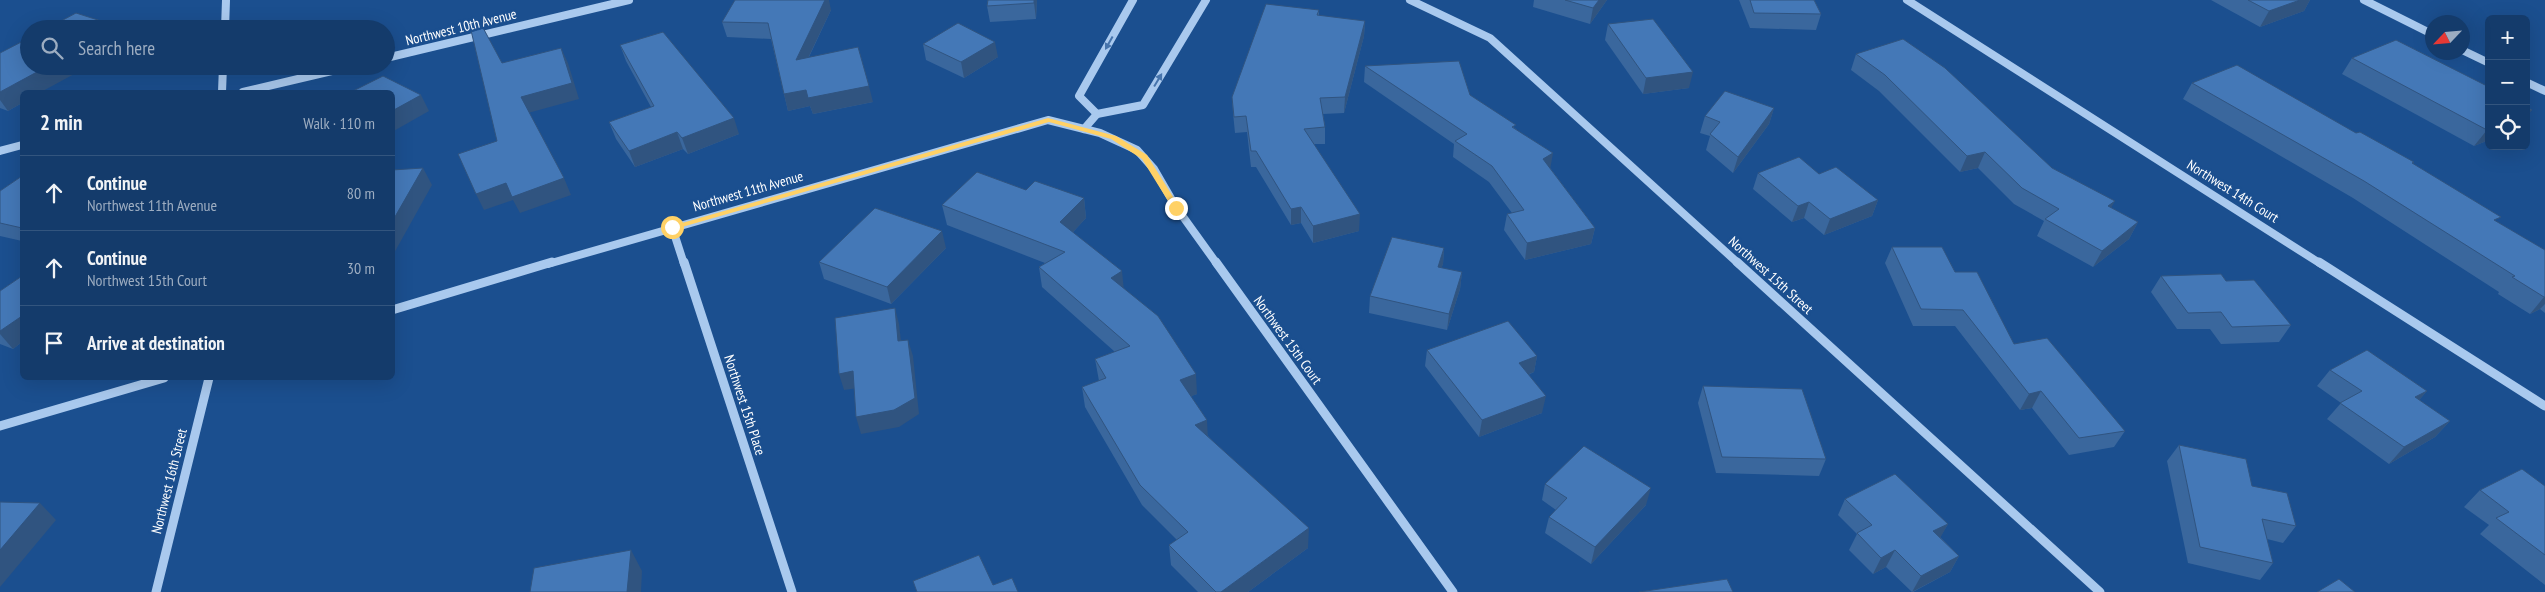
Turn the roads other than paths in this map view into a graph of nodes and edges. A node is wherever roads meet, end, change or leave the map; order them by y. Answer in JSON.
{"nodes":[{"id":1,"x":226,"y":0,"type":"edge"},
{"id":2,"x":629,"y":0,"type":"edge"},
{"id":3,"x":1133,"y":0,"type":"edge"},
{"id":4,"x":1206,"y":0,"type":"edge"},
{"id":5,"x":1410,"y":0,"type":"edge"},
{"id":6,"x":1907,"y":0,"type":"edge"},
{"id":7,"x":2364,"y":0,"type":"edge"},
{"id":8,"x":225,"y":20,"type":"edge"},
{"id":9,"x":2425,"y":30,"type":"edge"},
{"id":10,"x":2470,"y":54,"type":"edge"},
{"id":11,"x":395,"y":56,"type":"edge"},
{"id":12,"x":2485,"y":61,"type":"edge"},
{"id":13,"x":223,"y":75,"type":"edge"},
{"id":14,"x":315,"y":75,"type":"edge"},
{"id":15,"x":2530,"y":84,"type":"edge"},
{"id":16,"x":222,"y":90,"type":"edge"},
{"id":17,"x":252,"y":90,"type":"edge"},
{"id":18,"x":2545,"y":91,"type":"edge"},
{"id":19,"x":1097,"y":114,"type":"junction"},
{"id":20,"x":1084,"y":129,"type":"junction"},
{"id":21,"x":20,"y":146,"type":"edge"},
{"id":22,"x":0,"y":151,"type":"edge"},
{"id":23,"x":672,"y":227,"type":"junction"},
{"id":24,"x":395,"y":309,"type":"edge"},
{"id":25,"x":157,"y":380,"type":"edge"},
{"id":26,"x":209,"y":380,"type":"edge"},
{"id":27,"x":2545,"y":406,"type":"edge"},
{"id":28,"x":0,"y":426,"type":"edge"},
{"id":29,"x":156,"y":592,"type":"edge"},
{"id":30,"x":792,"y":592,"type":"edge"},
{"id":31,"x":1452,"y":592,"type":"edge"},
{"id":32,"x":2100,"y":592,"type":"edge"}],
"edges":[{"from":1,"to":8,"type":"street"},
{"from":2,"to":11,"type":"street","name":"Northwest 10th Avenue"},
{"from":3,"to":19,"type":"street","one_way":true},
{"from":19,"to":4,"type":"street","one_way":true},
{"from":5,"to":32,"type":"street","name":"Northwest 15th Street"},
{"from":6,"to":27,"type":"street","name":"Northwest 14th Court"},
{"from":7,"to":9,"type":"street"},
{"from":10,"to":12,"type":"street"},
{"from":13,"to":16,"type":"street"},
{"from":14,"to":17,"type":"street"},
{"from":15,"to":18,"type":"street"},
{"from":19,"to":20,"type":"street"},
{"from":20,"to":23,"type":"street","name":"Northwest 11th Avenue"},
{"from":20,"to":31,"type":"street","name":"Northwest 15th Court"},
{"from":21,"to":22,"type":"street"},
{"from":23,"to":24,"type":"street","name":"Northwest 11th Avenue"},
{"from":23,"to":30,"type":"street","name":"Northwest 15th Place"},
{"from":25,"to":28,"type":"street"},
{"from":26,"to":29,"type":"street","name":"Northwest 16th Street"}]}
